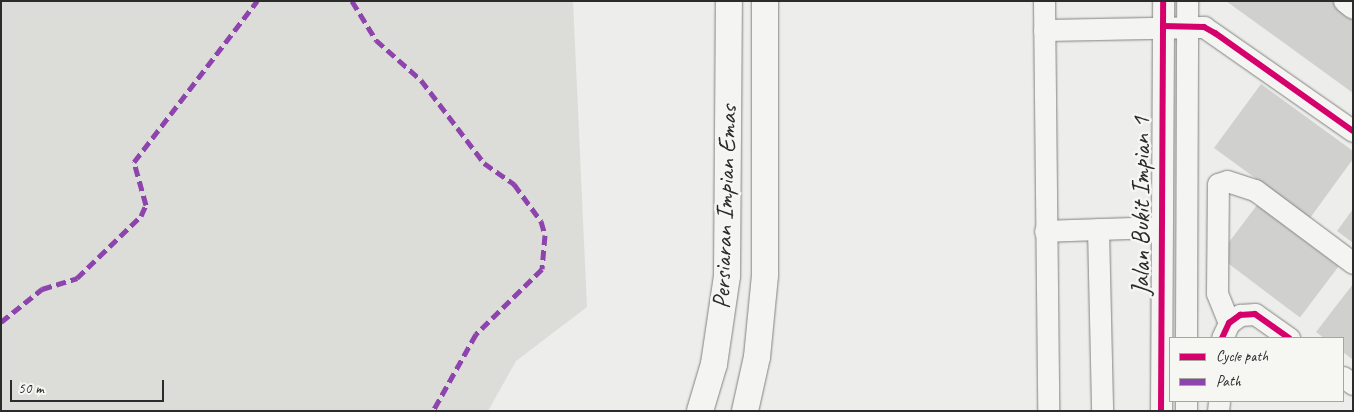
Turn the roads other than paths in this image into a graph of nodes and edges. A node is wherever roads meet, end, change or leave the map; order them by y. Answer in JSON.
{"nodes":[{"id":1,"x":729,"y":1,"type":"edge"},
{"id":2,"x":765,"y":1,"type":"edge"},
{"id":3,"x":1044,"y":1,"type":"edge"},
{"id":4,"x":1163,"y":1,"type":"edge"},
{"id":5,"x":1187,"y":1,"type":"edge"},
{"id":6,"x":1344,"y":1,"type":"edge"},
{"id":7,"x":1353,"y":8,"type":"edge"},
{"id":8,"x":1163,"y":26,"type":"junction"},
{"id":9,"x":1187,"y":26,"type":"junction"},
{"id":10,"x":1044,"y":30,"type":"junction"},
{"id":11,"x":1353,"y":131,"type":"edge"},
{"id":12,"x":1160,"y":227,"type":"junction"},
{"id":13,"x":1098,"y":229,"type":"junction"},
{"id":14,"x":1045,"y":231,"type":"junction"},
{"id":15,"x":1353,"y":263,"type":"edge"},
{"id":16,"x":1226,"y":330,"type":"edge"},
{"id":17,"x":1186,"y":337,"type":"edge"},
{"id":18,"x":1288,"y":337,"type":"edge"},
{"id":19,"x":700,"y":411,"type":"edge"},
{"id":20,"x":745,"y":411,"type":"edge"},
{"id":21,"x":1048,"y":411,"type":"edge"},
{"id":22,"x":1102,"y":411,"type":"edge"},
{"id":23,"x":1161,"y":411,"type":"edge"}],
"edges":[{"from":1,"to":19,"type":"main road","name":"Persiaran Impian Emas"},
{"from":2,"to":20,"type":"main road","name":"Persiaran Impian Emas"},
{"from":3,"to":10,"type":"street"},
{"from":4,"to":8,"type":"street","name":"Jalan Bukit Impian 1"},
{"from":5,"to":9,"type":"street","name":"Jalan Bukit Impian 1"},
{"from":6,"to":7,"type":"street"},
{"from":8,"to":9,"type":"street"},
{"from":8,"to":10,"type":"street"},
{"from":8,"to":12,"type":"street","name":"Jalan Bukit Impian 1"},
{"from":9,"to":11,"type":"street"},
{"from":9,"to":17,"type":"street","name":"Jalan Bukit Impian 1"},
{"from":10,"to":14,"type":"street"},
{"from":12,"to":13,"type":"street"},
{"from":12,"to":23,"type":"street","name":"Jalan Bukit Impian 1"},
{"from":13,"to":14,"type":"street"},
{"from":13,"to":22,"type":"street"},
{"from":14,"to":21,"type":"street"},
{"from":15,"to":16,"type":"street"},
{"from":16,"to":18,"type":"street"}]}
